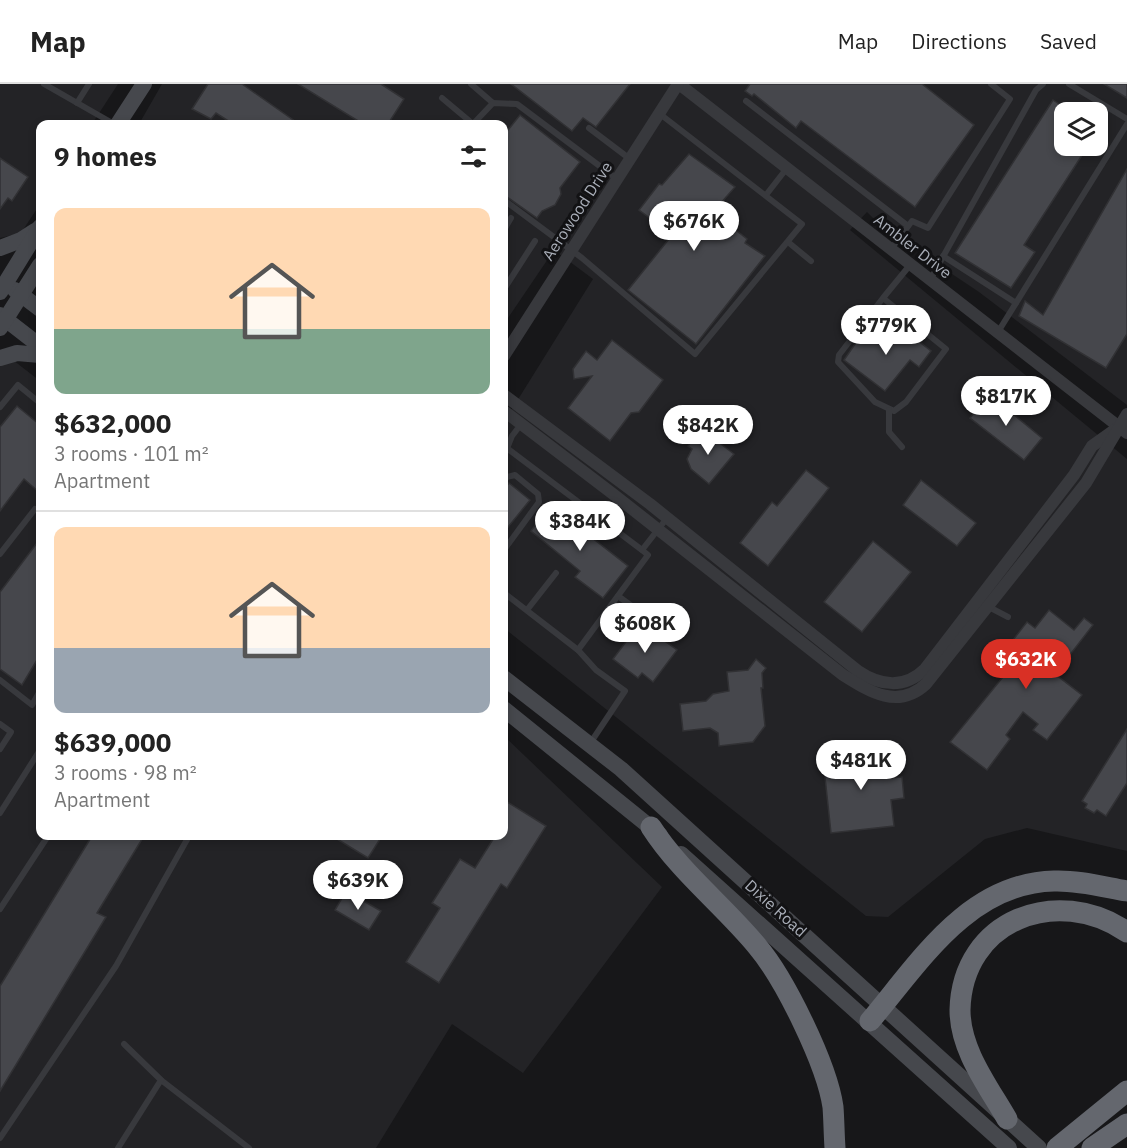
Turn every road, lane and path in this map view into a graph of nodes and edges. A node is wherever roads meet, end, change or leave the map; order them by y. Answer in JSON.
{"nodes":[{"id":1,"x":44,"y":84,"type":"edge"},
{"id":2,"x":89,"y":84,"type":"edge"},
{"id":3,"x":144,"y":84,"type":"edge"},
{"id":4,"x":471,"y":84,"type":"edge"},
{"id":5,"x":679,"y":84,"type":"edge"},
{"id":6,"x":991,"y":84,"type":"edge"},
{"id":7,"x":1043,"y":84,"type":"edge"},
{"id":8,"x":1069,"y":84,"type":"edge"},
{"id":9,"x":53,"y":86,"type":"edge"},
{"id":10,"x":442,"y":98,"type":"dead end"},
{"id":11,"x":746,"y":101,"type":"dead end"},
{"id":12,"x":77,"y":103,"type":"junction"},
{"id":13,"x":493,"y":103,"type":"junction"},
{"id":14,"x":660,"y":114,"type":"junction"},
{"id":15,"x":1127,"y":119,"type":"edge"},
{"id":16,"x":109,"y":120,"type":"edge"},
{"id":17,"x":119,"y":120,"type":"edge"},
{"id":18,"x":468,"y":120,"type":"edge"},
{"id":19,"x":477,"y":120,"type":"edge"},
{"id":20,"x":1127,"y":124,"type":"edge"},
{"id":21,"x":589,"y":128,"type":"dead end"},
{"id":22,"x":630,"y":159,"type":"junction"},
{"id":23,"x":787,"y":168,"type":"junction"},
{"id":24,"x":617,"y":180,"type":"junction"},
{"id":25,"x":766,"y":195,"type":"junction"},
{"id":26,"x":508,"y":203,"type":"edge"},
{"id":27,"x":511,"y":218,"type":"dead end"},
{"id":28,"x":508,"y":223,"type":"edge"},
{"id":29,"x":908,"y":226,"type":"junction"},
{"id":30,"x":36,"y":230,"type":"edge"},
{"id":31,"x":36,"y":233,"type":"edge"},
{"id":32,"x":535,"y":241,"type":"dead end"},
{"id":33,"x":788,"y":242,"type":"junction"},
{"id":34,"x":0,"y":248,"type":"edge"},
{"id":35,"x":572,"y":250,"type":"junction"},
{"id":36,"x":891,"y":250,"type":"junction"},
{"id":37,"x":943,"y":256,"type":"junction"},
{"id":38,"x":810,"y":261,"type":"dead end"},
{"id":39,"x":910,"y":265,"type":"junction"},
{"id":40,"x":36,"y":271,"type":"edge"},
{"id":41,"x":929,"y":281,"type":"junction"},
{"id":42,"x":508,"y":283,"type":"edge"},
{"id":43,"x":2,"y":284,"type":"edge"},
{"id":44,"x":22,"y":296,"type":"junction"},
{"id":45,"x":883,"y":298,"type":"junction"},
{"id":46,"x":1016,"y":303,"type":"junction"},
{"id":47,"x":36,"y":306,"type":"edge"},
{"id":48,"x":2,"y":321,"type":"edge"},
{"id":49,"x":998,"y":332,"type":"junction"},
{"id":50,"x":36,"y":343,"type":"edge"},
{"id":51,"x":508,"y":350,"type":"edge"},
{"id":52,"x":36,"y":355,"type":"edge"},
{"id":53,"x":0,"y":358,"type":"edge"},
{"id":54,"x":508,"y":398,"type":"edge"},
{"id":55,"x":36,"y":400,"type":"edge"},
{"id":56,"x":0,"y":407,"type":"edge"},
{"id":57,"x":889,"y":410,"type":"junction"},
{"id":58,"x":529,"y":413,"type":"junction"},
{"id":59,"x":508,"y":414,"type":"edge"},
{"id":60,"x":1127,"y":414,"type":"edge"},
{"id":61,"x":521,"y":424,"type":"junction"},
{"id":62,"x":1123,"y":430,"type":"edge"},
{"id":63,"x":902,"y":447,"type":"dead end"},
{"id":64,"x":508,"y":449,"type":"joint"},
{"id":65,"x":1074,"y":475,"type":"junction"},
{"id":66,"x":508,"y":477,"type":"edge"},
{"id":67,"x":1086,"y":483,"type":"junction"},
{"id":68,"x":35,"y":509,"type":"dead end"},
{"id":69,"x":668,"y":518,"type":"junction"},
{"id":70,"x":659,"y":530,"type":"junction"},
{"id":71,"x":508,"y":545,"type":"edge"},
{"id":72,"x":642,"y":550,"type":"junction"},
{"id":73,"x":0,"y":554,"type":"edge"},
{"id":74,"x":556,"y":573,"type":"dead end"},
{"id":75,"x":758,"y":591,"type":"junction"},
{"id":76,"x":508,"y":596,"type":"edge"},
{"id":77,"x":618,"y":596,"type":"junction"},
{"id":78,"x":749,"y":601,"type":"junction"},
{"id":79,"x":982,"y":604,"type":"junction"},
{"id":80,"x":527,"y":610,"type":"junction"},
{"id":81,"x":640,"y":612,"type":"dead end"},
{"id":82,"x":1008,"y":617,"type":"dead end"},
{"id":83,"x":578,"y":650,"type":"junction"},
{"id":84,"x":847,"y":670,"type":"junction"},
{"id":85,"x":0,"y":680,"type":"edge"},
{"id":86,"x":508,"y":681,"type":"edge"},
{"id":87,"x":36,"y":698,"type":"edge"},
{"id":88,"x":508,"y":712,"type":"edge"},
{"id":89,"x":0,"y":724,"type":"edge"},
{"id":90,"x":589,"y":744,"type":"junction"},
{"id":91,"x":0,"y":749,"type":"edge"},
{"id":92,"x":36,"y":756,"type":"edge"},
{"id":93,"x":0,"y":813,"type":"edge"},
{"id":94,"x":651,"y":827,"type":"junction"},
{"id":95,"x":45,"y":840,"type":"edge"},
{"id":96,"x":187,"y":840,"type":"edge"},
{"id":97,"x":1127,"y":891,"type":"edge"},
{"id":98,"x":0,"y":909,"type":"edge"},
{"id":99,"x":1127,"y":933,"type":"edge"},
{"id":100,"x":876,"y":1013,"type":"junction"},
{"id":101,"x":124,"y":1044,"type":"dead end"},
{"id":102,"x":161,"y":1080,"type":"junction"},
{"id":103,"x":1127,"y":1091,"type":"edge"},
{"id":104,"x":1006,"y":1119,"type":"junction"},
{"id":105,"x":1127,"y":1124,"type":"edge"},
{"id":106,"x":0,"y":1138,"type":"edge"},
{"id":107,"x":1035,"y":1145,"type":"edge"},
{"id":108,"x":118,"y":1148,"type":"edge"},
{"id":109,"x":249,"y":1148,"type":"edge"},
{"id":110,"x":835,"y":1148,"type":"edge"},
{"id":111,"x":1009,"y":1148,"type":"edge"},
{"id":112,"x":1057,"y":1148,"type":"edge"},
{"id":113,"x":1092,"y":1148,"type":"edge"}],
"edges":[{"from":1,"to":9,"type":"lane"},
{"from":2,"to":12,"type":"lane"},
{"from":3,"to":17,"type":"main road"},
{"from":4,"to":13,"type":"lane"},
{"from":5,"to":14,"type":"street","name":"Aerowood Drive"},
{"from":5,"to":23,"type":"street","name":"Ambler Drive"},
{"from":6,"to":29,"type":"lane"},
{"from":7,"to":37,"type":"lane"},
{"from":8,"to":15,"type":"lane"},
{"from":9,"to":12,"type":"lane"},
{"from":10,"to":18,"type":"lane"},
{"from":11,"to":29,"type":"lane"},
{"from":12,"to":16,"type":"lane"},
{"from":13,"to":19,"type":"lane"},
{"from":13,"to":24,"type":"lane"},
{"from":14,"to":22,"type":"street","name":"Aerowood Drive"},
{"from":14,"to":25,"type":"lane"},
{"from":20,"to":46,"type":"lane"},
{"from":21,"to":22,"type":"lane"},
{"from":22,"to":24,"type":"street","name":"Aerowood Drive"},
{"from":23,"to":25,"type":"lane"},
{"from":23,"to":36,"type":"street","name":"Ambler Drive"},
{"from":24,"to":35,"type":"street","name":"Aerowood Drive"},
{"from":25,"to":33,"type":"lane"},
{"from":26,"to":35,"type":"lane"},
{"from":27,"to":28,"type":"lane"},
{"from":29,"to":36,"type":"lane"},
{"from":30,"to":34,"type":"main road"},
{"from":31,"to":43,"type":"main road"},
{"from":32,"to":42,"type":"lane"},
{"from":33,"to":35,"type":"lane"},
{"from":33,"to":38,"type":"lane"},
{"from":35,"to":51,"type":"street","name":"Aerowood Drive"},
{"from":36,"to":39,"type":"street","name":"Ambler Drive"},
{"from":37,"to":41,"type":"lane"},
{"from":37,"to":46,"type":"lane"},
{"from":39,"to":41,"type":"street","name":"Ambler Drive"},
{"from":39,"to":45,"type":"lane"},
{"from":40,"to":44,"type":"main road"},
{"from":41,"to":49,"type":"street","name":"Ambler Drive"},
{"from":43,"to":44,"type":"main road"},
{"from":44,"to":47,"type":"main road"},
{"from":44,"to":48,"type":"main road"},
{"from":45,"to":57,"type":"lane"},
{"from":45,"to":57,"type":"lane"},
{"from":46,"to":49,"type":"lane"},
{"from":48,"to":50,"type":"main road"},
{"from":49,"to":62,"type":"street","name":"Ambler Drive"},
{"from":52,"to":53,"type":"main road"},
{"from":54,"to":58,"type":"street"},
{"from":55,"to":56,"type":"lane"},
{"from":57,"to":63,"type":"lane"},
{"from":58,"to":61,"type":"lane"},
{"from":58,"to":69,"type":"street"},
{"from":59,"to":61,"type":"street"},
{"from":60,"to":62,"type":"street"},
{"from":61,"to":64,"type":"lane"},
{"from":61,"to":70,"type":"street"},
{"from":62,"to":65,"type":"street"},
{"from":62,"to":67,"type":"street"},
{"from":64,"to":72,"type":"lane"},
{"from":65,"to":67,"type":"lane"},
{"from":65,"to":79,"type":"street"},
{"from":66,"to":71,"type":"lane"},
{"from":67,"to":79,"type":"street"},
{"from":68,"to":73,"type":"lane"},
{"from":69,"to":70,"type":"lane"},
{"from":69,"to":75,"type":"street"},
{"from":70,"to":72,"type":"lane"},
{"from":70,"to":78,"type":"street"},
{"from":72,"to":77,"type":"lane"},
{"from":74,"to":80,"type":"lane"},
{"from":75,"to":78,"type":"lane"},
{"from":75,"to":84,"type":"street"},
{"from":76,"to":80,"type":"lane"},
{"from":77,"to":81,"type":"lane"},
{"from":77,"to":83,"type":"lane"},
{"from":78,"to":84,"type":"street"},
{"from":79,"to":82,"type":"lane"},
{"from":79,"to":84,"type":"street"},
{"from":80,"to":83,"type":"lane"},
{"from":83,"to":90,"type":"lane"},
{"from":85,"to":87,"type":"lane"},
{"from":86,"to":90,"type":"main road","name":"Dixie Road"},
{"from":88,"to":94,"type":"main road","name":"Dixie Road"},
{"from":89,"to":91,"type":"lane"},
{"from":90,"to":100,"type":"main road","name":"Dixie Road"},
{"from":92,"to":93,"type":"lane"},
{"from":94,"to":100,"type":"main road","name":"Dixie Road"},
{"from":94,"to":110,"type":"highway"},
{"from":95,"to":98,"type":"lane"},
{"from":96,"to":106,"type":"lane"},
{"from":97,"to":100,"type":"highway"},
{"from":99,"to":104,"type":"highway"},
{"from":100,"to":104,"type":"main road","name":"Dixie Road"},
{"from":100,"to":111,"type":"main road","name":"Dixie Road"},
{"from":101,"to":102,"type":"lane"},
{"from":102,"to":108,"type":"lane"},
{"from":102,"to":109,"type":"lane"},
{"from":103,"to":112,"type":"highway"},
{"from":104,"to":107,"type":"main road","name":"Dixie Road"},
{"from":105,"to":113,"type":"highway"}]}
